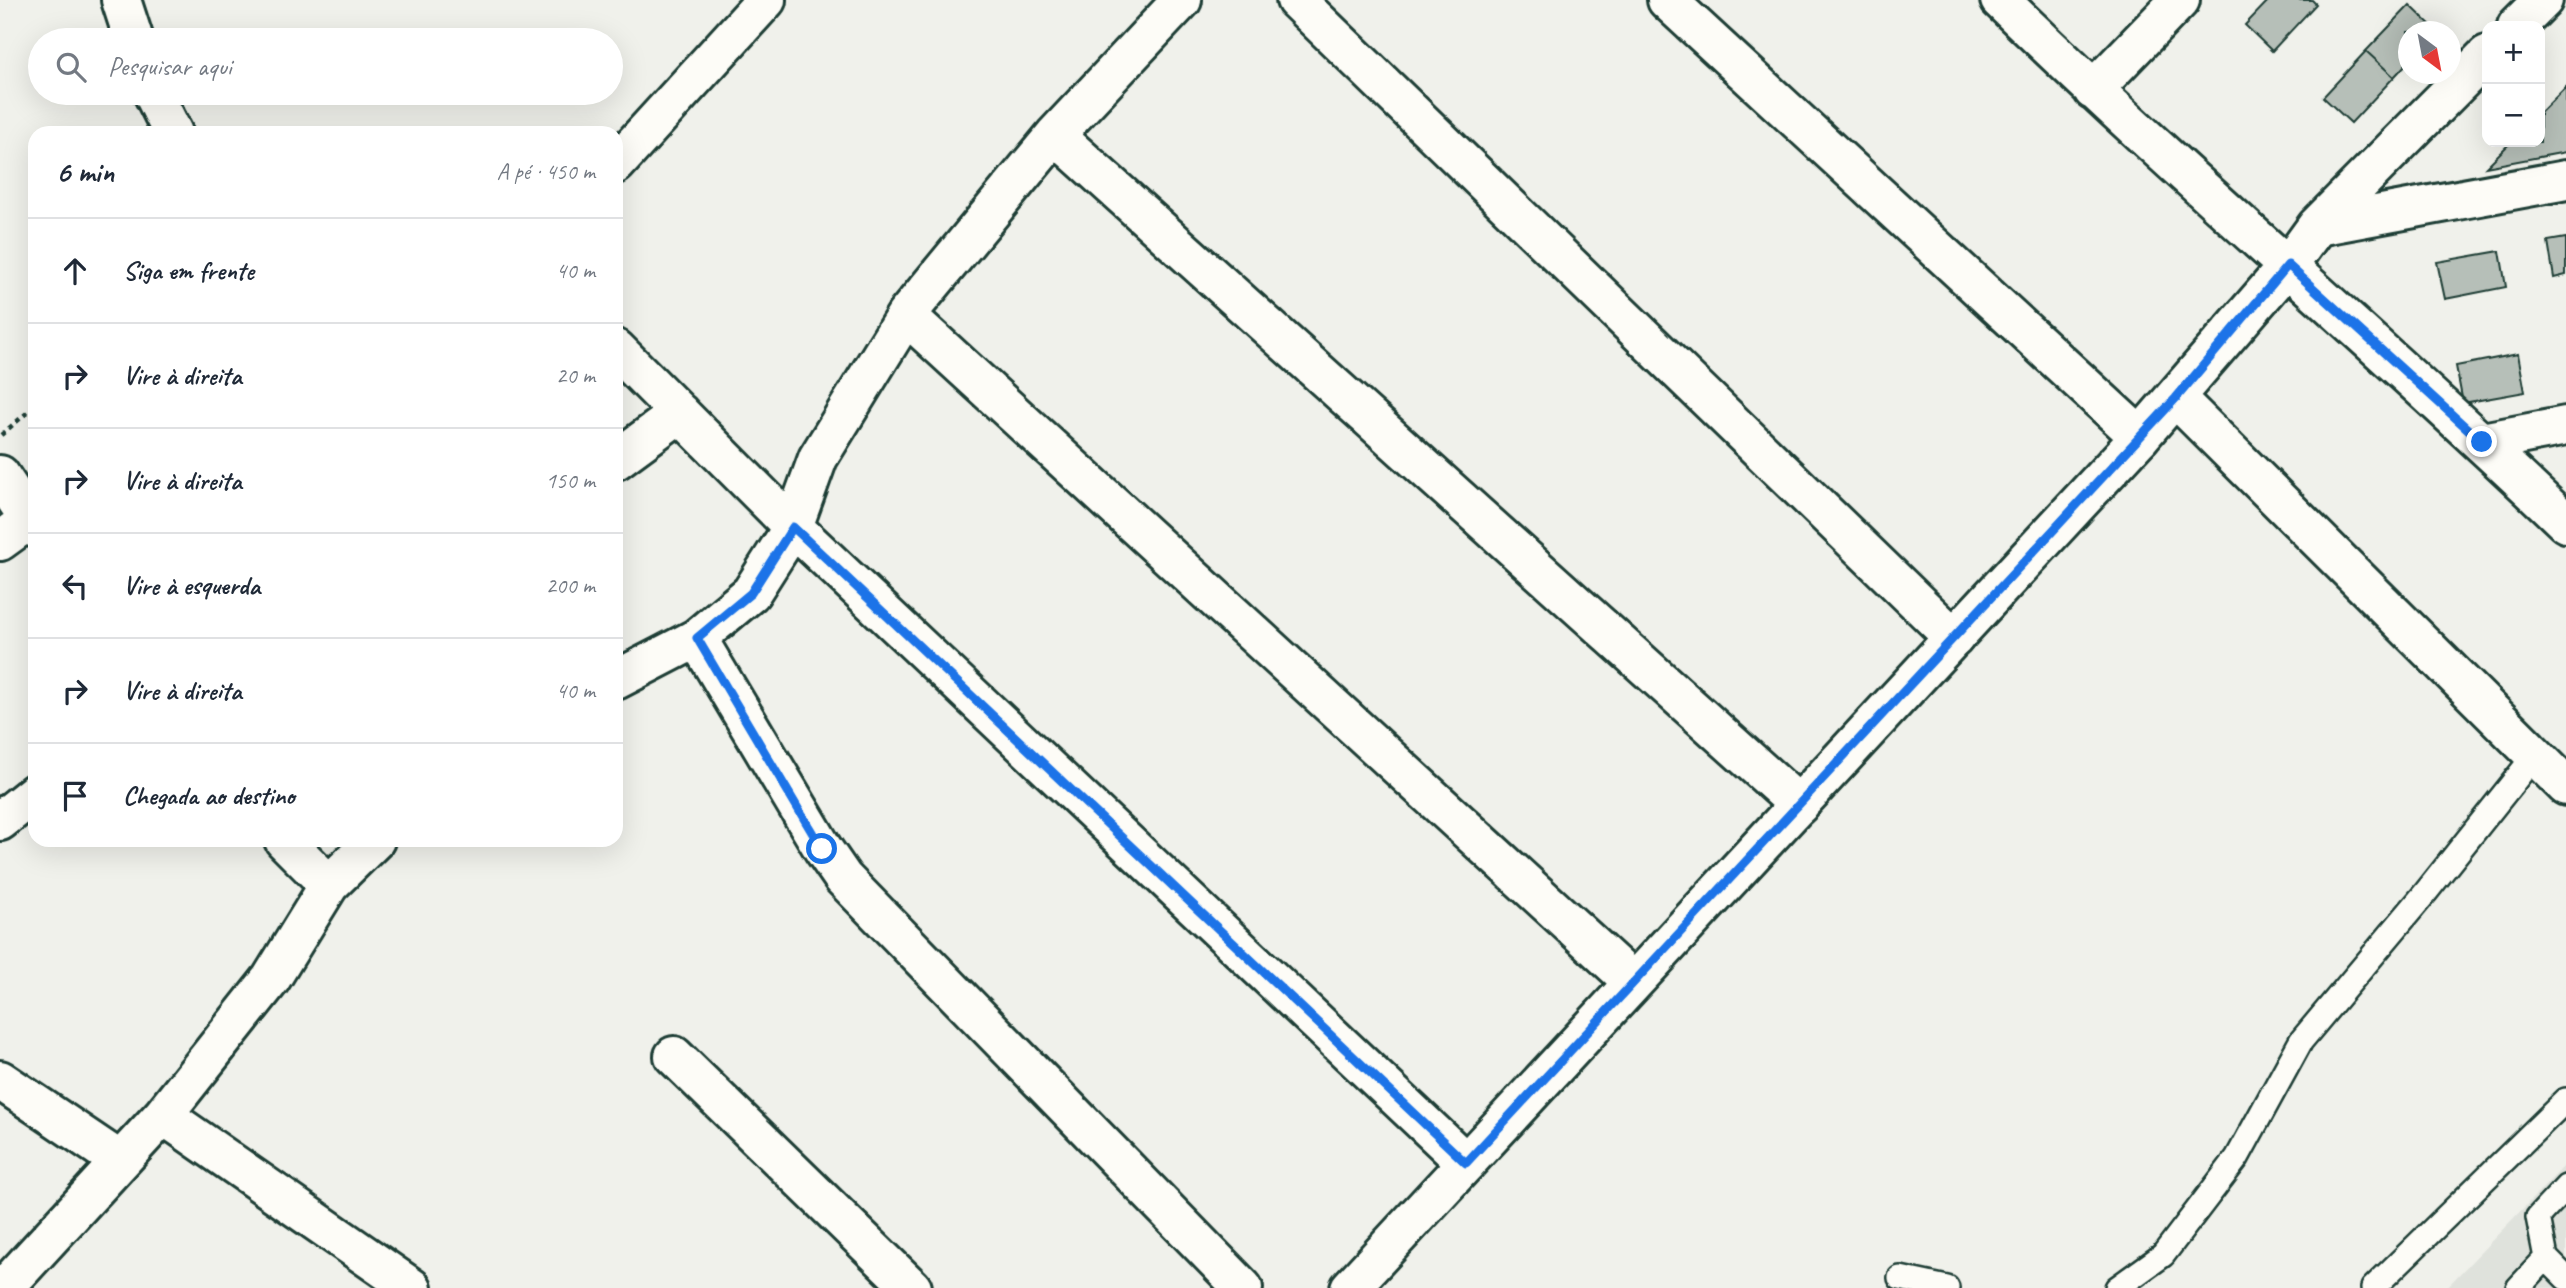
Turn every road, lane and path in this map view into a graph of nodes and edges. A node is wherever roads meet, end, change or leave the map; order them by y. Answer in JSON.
{"nodes":[{"id":1,"x":121,"y":0,"type":"edge"},
{"id":2,"x":766,"y":0,"type":"edge"},
{"id":3,"x":1182,"y":0,"type":"edge"},
{"id":4,"x":1296,"y":0,"type":"edge"},
{"id":5,"x":1667,"y":0,"type":"edge"},
{"id":6,"x":2000,"y":0,"type":"edge"},
{"id":7,"x":2180,"y":0,"type":"edge"},
{"id":8,"x":2543,"y":0,"type":"edge"},
{"id":9,"x":2521,"y":21,"type":"edge"},
{"id":10,"x":130,"y":28,"type":"edge"},
{"id":11,"x":2482,"y":60,"type":"edge"},
{"id":12,"x":2093,"y":90,"type":"junction"},
{"id":13,"x":159,"y":105,"type":"edge"},
{"id":14,"x":170,"y":126,"type":"edge"},
{"id":15,"x":1055,"y":135,"type":"junction"},
{"id":16,"x":623,"y":156,"type":"edge"},
{"id":17,"x":2566,"y":180,"type":"edge"},
{"id":18,"x":2317,"y":226,"type":"junction"},
{"id":19,"x":2288,"y":265,"type":"junction"},
{"id":20,"x":906,"y":315,"type":"junction"},
{"id":21,"x":623,"y":356,"type":"edge"},
{"id":22,"x":2176,"y":398,"type":"junction"},
{"id":23,"x":28,"y":412,"type":"edge"},
{"id":24,"x":680,"y":413,"type":"junction"},
{"id":25,"x":2566,"y":426,"type":"edge"},
{"id":26,"x":0,"y":437,"type":"edge"},
{"id":27,"x":2140,"y":437,"type":"junction"},
{"id":28,"x":2482,"y":442,"type":"junction"},
{"id":29,"x":623,"y":455,"type":"edge"},
{"id":30,"x":0,"y":475,"type":"edge"},
{"id":31,"x":2566,"y":523,"type":"edge"},
{"id":32,"x":793,"y":527,"type":"junction"},
{"id":33,"x":21,"y":530,"type":"edge"},
{"id":34,"x":697,"y":638,"type":"junction"},
{"id":35,"x":1954,"y":638,"type":"junction"},
{"id":36,"x":623,"y":676,"type":"edge"},
{"id":37,"x":2535,"y":755,"type":"junction"},
{"id":38,"x":2566,"y":786,"type":"edge"},
{"id":39,"x":28,"y":799,"type":"edge"},
{"id":40,"x":1799,"y":805,"type":"junction"},
{"id":41,"x":0,"y":821,"type":"edge"},
{"id":42,"x":291,"y":847,"type":"edge"},
{"id":43,"x":368,"y":847,"type":"edge"},
{"id":44,"x":328,"y":885,"type":"junction"},
{"id":45,"x":1633,"y":982,"type":"junction"},
{"id":46,"x":674,"y":1056,"type":"dead end"},
{"id":47,"x":0,"y":1080,"type":"edge"},
{"id":48,"x":2566,"y":1100,"type":"edge"},
{"id":49,"x":163,"y":1115,"type":"junction"},
{"id":50,"x":120,"y":1161,"type":"junction"},
{"id":51,"x":1466,"y":1163,"type":"junction"},
{"id":52,"x":2566,"y":1187,"type":"edge"},
{"id":53,"x":2546,"y":1258,"type":"junction"},
{"id":54,"x":1900,"y":1278,"type":"dead end"},
{"id":55,"x":2566,"y":1278,"type":"edge"},
{"id":56,"x":4,"y":1288,"type":"edge"},
{"id":57,"x":412,"y":1288,"type":"edge"},
{"id":58,"x":912,"y":1288,"type":"edge"},
{"id":59,"x":1243,"y":1288,"type":"edge"},
{"id":60,"x":1350,"y":1288,"type":"edge"},
{"id":61,"x":1947,"y":1288,"type":"edge"},
{"id":62,"x":2117,"y":1288,"type":"edge"},
{"id":63,"x":2373,"y":1288,"type":"edge"},
{"id":64,"x":2518,"y":1288,"type":"edge"}],
"edges":[{"from":1,"to":10,"type":"street"},
{"from":2,"to":16,"type":"street"},
{"from":3,"to":15,"type":"street"},
{"from":4,"to":35,"type":"street"},
{"from":5,"to":27,"type":"street"},
{"from":6,"to":12,"type":"street"},
{"from":7,"to":12,"type":"street"},
{"from":8,"to":9,"type":"street"},
{"from":11,"to":18,"type":"street"},
{"from":12,"to":19,"type":"street"},
{"from":13,"to":14,"type":"street"},
{"from":15,"to":20,"type":"street"},
{"from":15,"to":40,"type":"street"},
{"from":17,"to":18,"type":"street"},
{"from":18,"to":19,"type":"street"},
{"from":19,"to":22,"type":"street"},
{"from":19,"to":28,"type":"street"},
{"from":20,"to":32,"type":"street"},
{"from":20,"to":45,"type":"street"},
{"from":21,"to":24,"type":"street"},
{"from":22,"to":27,"type":"street"},
{"from":22,"to":37,"type":"street"},
{"from":23,"to":26,"type":"path"},
{"from":24,"to":29,"type":"street"},
{"from":24,"to":32,"type":"street"},
{"from":25,"to":28,"type":"street"},
{"from":27,"to":35,"type":"street"},
{"from":28,"to":31,"type":"street"},
{"from":30,"to":33,"type":"street"},
{"from":32,"to":34,"type":"street"},
{"from":32,"to":51,"type":"street"},
{"from":34,"to":36,"type":"street"},
{"from":34,"to":59,"type":"street"},
{"from":35,"to":40,"type":"street"},
{"from":37,"to":38,"type":"street"},
{"from":37,"to":62,"type":"lane"},
{"from":39,"to":41,"type":"street"},
{"from":40,"to":45,"type":"street"},
{"from":42,"to":44,"type":"street"},
{"from":43,"to":44,"type":"street"},
{"from":44,"to":49,"type":"street"},
{"from":45,"to":51,"type":"street"},
{"from":46,"to":58,"type":"street"},
{"from":47,"to":50,"type":"street"},
{"from":48,"to":63,"type":"lane"},
{"from":49,"to":50,"type":"street"},
{"from":49,"to":57,"type":"street"},
{"from":50,"to":56,"type":"street"},
{"from":51,"to":60,"type":"street"},
{"from":52,"to":53,"type":"lane"},
{"from":53,"to":55,"type":"lane"},
{"from":53,"to":64,"type":"lane"},
{"from":54,"to":61,"type":"lane"}]}
